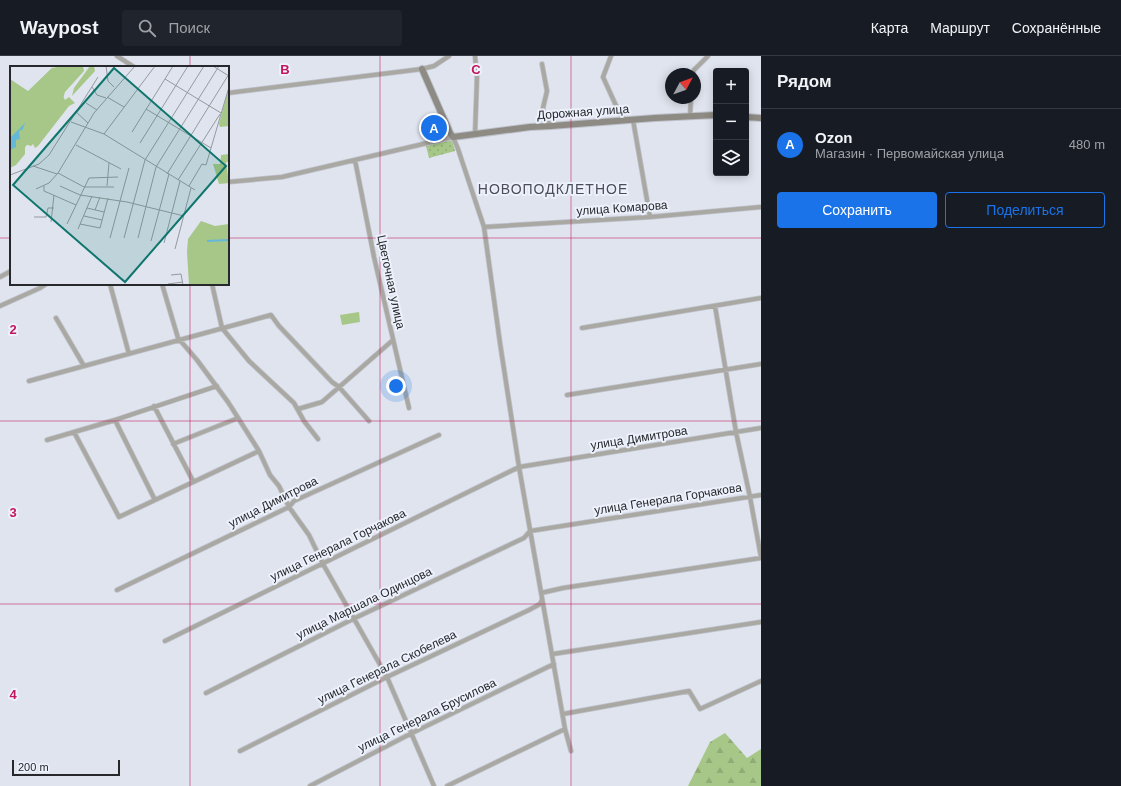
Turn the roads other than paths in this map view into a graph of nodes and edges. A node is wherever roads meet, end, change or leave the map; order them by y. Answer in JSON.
{"nodes":[{"id":1,"x":117,"y":56,"type":"edge"},
{"id":2,"x":449,"y":56,"type":"edge"},
{"id":3,"x":475,"y":56,"type":"edge"},
{"id":4,"x":611,"y":56,"type":"edge"},
{"id":5,"x":708,"y":56,"type":"edge"},
{"id":6,"x":542,"y":64,"type":"dead end"},
{"id":7,"x":132,"y":66,"type":"edge"},
{"id":8,"x":696,"y":68,"type":"edge"},
{"id":9,"x":422,"y":69,"type":"junction"},
{"id":10,"x":229,"y":93,"type":"edge"},
{"id":11,"x":691,"y":104,"type":"edge"},
{"id":12,"x":690,"y":116,"type":"junction"},
{"id":13,"x":713,"y":116,"type":"edge"},
{"id":14,"x":749,"y":117,"type":"edge"},
{"id":15,"x":761,"y":118,"type":"edge"},
{"id":16,"x":633,"y":120,"type":"junction"},
{"id":17,"x":625,"y":121,"type":"junction"},
{"id":18,"x":551,"y":126,"type":"junction"},
{"id":19,"x":475,"y":134,"type":"junction"},
{"id":20,"x":453,"y":137,"type":"junction"},
{"id":21,"x":355,"y":160,"type":"junction"},
{"id":22,"x":229,"y":182,"type":"edge"},
{"id":23,"x":761,"y":207,"type":"edge"},
{"id":24,"x":650,"y":217,"type":"junction"},
{"id":25,"x":484,"y":227,"type":"junction"},
{"id":26,"x":10,"y":271,"type":"edge"},
{"id":27,"x":0,"y":276,"type":"edge"},
{"id":28,"x":44,"y":285,"type":"edge"},
{"id":29,"x":110,"y":285,"type":"edge"},
{"id":30,"x":162,"y":285,"type":"edge"},
{"id":31,"x":212,"y":285,"type":"edge"},
{"id":32,"x":761,"y":298,"type":"edge"},
{"id":33,"x":0,"y":306,"type":"edge"},
{"id":34,"x":715,"y":306,"type":"junction"},
{"id":35,"x":56,"y":318,"type":"dead end"},
{"id":36,"x":222,"y":328,"type":"junction"},
{"id":37,"x":582,"y":328,"type":"dead end"},
{"id":38,"x":180,"y":340,"type":"junction"},
{"id":39,"x":393,"y":340,"type":"junction"},
{"id":40,"x":129,"y":354,"type":"junction"},
{"id":41,"x":761,"y":364,"type":"edge"},
{"id":42,"x":84,"y":366,"type":"junction"},
{"id":43,"x":726,"y":370,"type":"junction"},
{"id":44,"x":29,"y":381,"type":"dead end"},
{"id":45,"x":217,"y":386,"type":"junction"},
{"id":46,"x":339,"y":387,"type":"junction"},
{"id":47,"x":567,"y":395,"type":"dead end"},
{"id":48,"x":154,"y":406,"type":"junction"},
{"id":49,"x":409,"y":408,"type":"dead end"},
{"id":50,"x":298,"y":410,"type":"junction"},
{"id":51,"x":238,"y":418,"type":"junction"},
{"id":52,"x":115,"y":420,"type":"junction"},
{"id":53,"x":369,"y":421,"type":"dead end"},
{"id":54,"x":761,"y":428,"type":"edge"},
{"id":55,"x":74,"y":432,"type":"junction"},
{"id":56,"x":736,"y":432,"type":"junction"},
{"id":57,"x":439,"y":435,"type":"dead end"},
{"id":58,"x":47,"y":440,"type":"dead end"},
{"id":59,"x":318,"y":440,"type":"dead end"},
{"id":60,"x":173,"y":444,"type":"junction"},
{"id":61,"x":259,"y":451,"type":"junction"},
{"id":62,"x":520,"y":467,"type":"junction"},
{"id":63,"x":193,"y":482,"type":"junction"},
{"id":64,"x":761,"y":495,"type":"edge"},
{"id":65,"x":750,"y":497,"type":"junction"},
{"id":66,"x":155,"y":500,"type":"junction"},
{"id":67,"x":289,"y":507,"type":"junction"},
{"id":68,"x":530,"y":531,"type":"junction"},
{"id":69,"x":761,"y":557,"type":"edge"},
{"id":70,"x":323,"y":564,"type":"junction"},
{"id":71,"x":117,"y":590,"type":"dead end"},
{"id":72,"x":541,"y":594,"type":"junction"},
{"id":73,"x":542,"y":600,"type":"junction"},
{"id":74,"x":354,"y":619,"type":"junction"},
{"id":75,"x":761,"y":622,"type":"edge"},
{"id":76,"x":165,"y":641,"type":"dead end"},
{"id":77,"x":553,"y":654,"type":"junction"},
{"id":78,"x":554,"y":664,"type":"junction"},
{"id":79,"x":387,"y":678,"type":"junction"},
{"id":80,"x":761,"y":681,"type":"edge"},
{"id":81,"x":206,"y":692,"type":"dead end"},
{"id":82,"x":563,"y":714,"type":"junction"},
{"id":83,"x":566,"y":729,"type":"junction"},
{"id":84,"x":412,"y":733,"type":"junction"},
{"id":85,"x":240,"y":751,"type":"dead end"},
{"id":86,"x":571,"y":751,"type":"dead end"},
{"id":87,"x":310,"y":786,"type":"edge"},
{"id":88,"x":434,"y":786,"type":"edge"},
{"id":89,"x":447,"y":786,"type":"edge"}],
"edges":[{"from":1,"to":7,"type":"street"},
{"from":2,"to":9,"type":"street"},
{"from":3,"to":19,"type":"street"},
{"from":4,"to":17,"type":"street"},
{"from":5,"to":8,"type":"street"},
{"from":6,"to":18,"type":"street"},
{"from":9,"to":10,"type":"street"},
{"from":9,"to":20,"type":"street"},
{"from":11,"to":12,"type":"street"},
{"from":12,"to":13,"type":"street","name":"Дорожная улица"},
{"from":12,"to":16,"type":"street","name":"Дорожная улица"},
{"from":14,"to":15,"type":"street"},
{"from":16,"to":17,"type":"street","name":"Дорожная улица"},
{"from":16,"to":24,"type":"street"},
{"from":17,"to":18,"type":"street","name":"Дорожная улица"},
{"from":18,"to":19,"type":"street","name":"Дорожная улица"},
{"from":19,"to":20,"type":"street","name":"Дорожная улица"},
{"from":20,"to":21,"type":"street"},
{"from":20,"to":25,"type":"street"},
{"from":21,"to":22,"type":"street"},
{"from":21,"to":39,"type":"street","name":"Цветочная улица"},
{"from":23,"to":24,"type":"street","name":"улица Комарова"},
{"from":24,"to":25,"type":"street","name":"улица Комарова"},
{"from":25,"to":62,"type":"street"},
{"from":26,"to":27,"type":"street"},
{"from":28,"to":33,"type":"street"},
{"from":29,"to":40,"type":"street"},
{"from":30,"to":38,"type":"street"},
{"from":31,"to":36,"type":"street"},
{"from":32,"to":34,"type":"street"},
{"from":34,"to":37,"type":"street"},
{"from":34,"to":43,"type":"street"},
{"from":35,"to":42,"type":"street"},
{"from":36,"to":38,"type":"street"},
{"from":36,"to":46,"type":"street"},
{"from":36,"to":50,"type":"street"},
{"from":38,"to":40,"type":"street"},
{"from":38,"to":45,"type":"street"},
{"from":39,"to":46,"type":"street"},
{"from":39,"to":49,"type":"street","name":"Цветочная улица"},
{"from":40,"to":42,"type":"street"},
{"from":41,"to":43,"type":"street"},
{"from":42,"to":44,"type":"street"},
{"from":43,"to":47,"type":"street"},
{"from":43,"to":56,"type":"street"},
{"from":45,"to":48,"type":"street"},
{"from":45,"to":51,"type":"street"},
{"from":46,"to":50,"type":"street"},
{"from":46,"to":53,"type":"street"},
{"from":48,"to":52,"type":"street"},
{"from":48,"to":60,"type":"street"},
{"from":50,"to":59,"type":"street"},
{"from":51,"to":60,"type":"street"},
{"from":51,"to":61,"type":"street"},
{"from":52,"to":55,"type":"street"},
{"from":52,"to":66,"type":"street"},
{"from":54,"to":56,"type":"street","name":"улица Димитрова"},
{"from":55,"to":58,"type":"street"},
{"from":55,"to":66,"type":"street"},
{"from":56,"to":62,"type":"street","name":"улица Димитрова"},
{"from":56,"to":65,"type":"street"},
{"from":57,"to":67,"type":"street","name":"улица Димитрова"},
{"from":60,"to":63,"type":"street"},
{"from":61,"to":63,"type":"street"},
{"from":61,"to":67,"type":"street"},
{"from":62,"to":68,"type":"street"},
{"from":62,"to":70,"type":"street","name":"улица Генерала Горчакова"},
{"from":63,"to":66,"type":"street"},
{"from":64,"to":65,"type":"street","name":"улица Генерала Горчакова"},
{"from":65,"to":68,"type":"street","name":"улица Генерала Горчакова"},
{"from":65,"to":69,"type":"street"},
{"from":67,"to":70,"type":"street"},
{"from":67,"to":71,"type":"street","name":"улица Димитрова"},
{"from":68,"to":72,"type":"street"},
{"from":68,"to":74,"type":"street","name":"улица Маршала Одинцова"},
{"from":69,"to":72,"type":"street"},
{"from":70,"to":74,"type":"street"},
{"from":70,"to":76,"type":"street","name":"улица Генерала Горчакова"},
{"from":72,"to":73,"type":"street"},
{"from":73,"to":77,"type":"street"},
{"from":73,"to":79,"type":"street","name":"улица Генерала Скобелева"},
{"from":74,"to":79,"type":"street"},
{"from":74,"to":81,"type":"street","name":"улица Маршала Одинцова"},
{"from":75,"to":77,"type":"street"},
{"from":77,"to":78,"type":"street"},
{"from":78,"to":82,"type":"street"},
{"from":78,"to":84,"type":"street","name":"улица Генерала Брусилова"},
{"from":79,"to":84,"type":"street"},
{"from":79,"to":85,"type":"street","name":"улица Генерала Скобелева"},
{"from":80,"to":82,"type":"street"},
{"from":82,"to":83,"type":"street"},
{"from":83,"to":86,"type":"street"},
{"from":83,"to":89,"type":"street"},
{"from":84,"to":87,"type":"street","name":"улица Генерала Брусилова"},
{"from":84,"to":88,"type":"street"}]}
